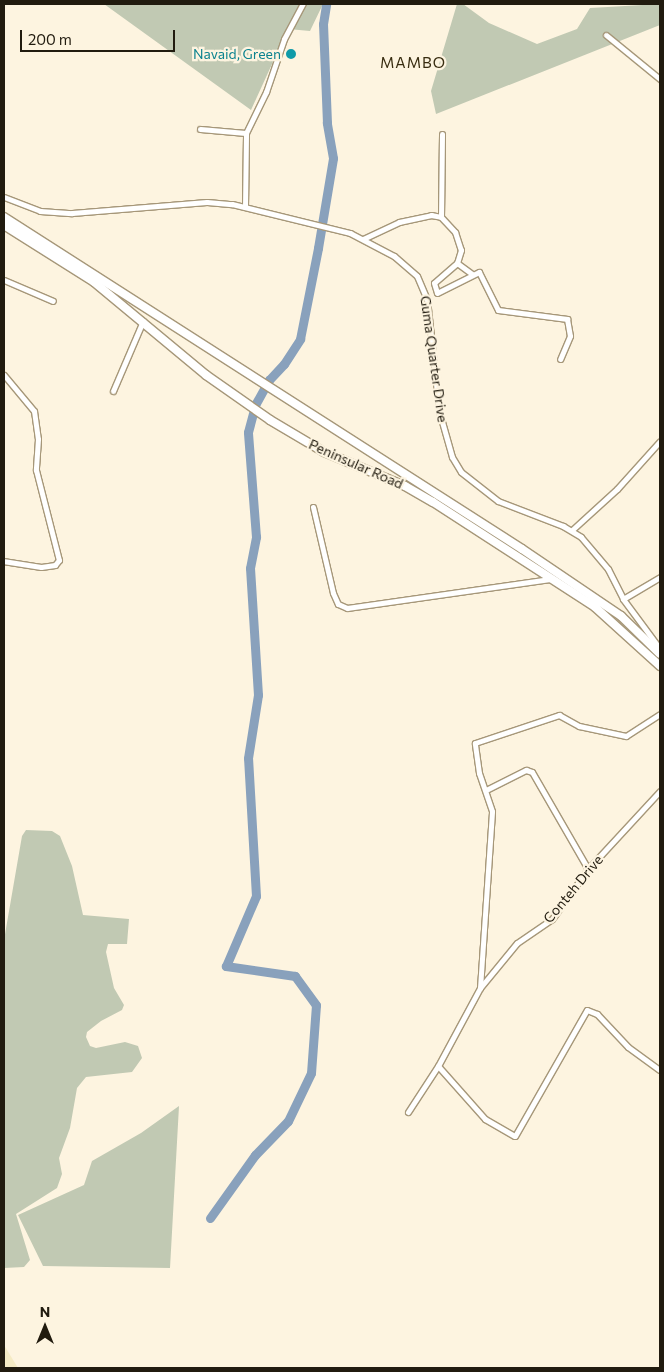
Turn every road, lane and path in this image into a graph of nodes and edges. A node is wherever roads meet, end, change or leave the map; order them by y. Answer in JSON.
{"nodes":[{"id":1,"x":303,"y":4,"type":"edge"},
{"id":2,"x":606,"y":35,"type":"dead end"},
{"id":3,"x":660,"y":79,"type":"edge"},
{"id":4,"x":200,"y":129,"type":"dead end"},
{"id":5,"x":246,"y":133,"type":"junction"},
{"id":6,"x":442,"y":134,"type":"dead end"},
{"id":7,"x":4,"y":197,"type":"edge"},
{"id":8,"x":244,"y":207,"type":"junction"},
{"id":9,"x":4,"y":217,"type":"edge"},
{"id":10,"x":441,"y":217,"type":"junction"},
{"id":11,"x":4,"y":225,"type":"edge"},
{"id":12,"x":363,"y":239,"type":"junction"},
{"id":13,"x":458,"y":263,"type":"junction"},
{"id":14,"x":472,"y":274,"type":"junction"},
{"id":15,"x":4,"y":280,"type":"edge"},
{"id":16,"x":52,"y":301,"type":"dead end"},
{"id":17,"x":144,"y":321,"type":"junction"},
{"id":18,"x":560,"y":359,"type":"dead end"},
{"id":19,"x":4,"y":375,"type":"edge"},
{"id":20,"x":114,"y":391,"type":"dead end"},
{"id":21,"x":660,"y":441,"type":"edge"},
{"id":22,"x":313,"y":507,"type":"dead end"},
{"id":23,"x":572,"y":530,"type":"junction"},
{"id":24,"x":4,"y":560,"type":"edge"},
{"id":25,"x":660,"y":576,"type":"edge"},
{"id":26,"x":552,"y":578,"type":"junction"},
{"id":27,"x":623,"y":599,"type":"junction"},
{"id":28,"x":659,"y":646,"type":"edge"},
{"id":29,"x":660,"y":654,"type":"edge"},
{"id":30,"x":660,"y":665,"type":"edge"},
{"id":31,"x":660,"y":714,"type":"edge"},
{"id":32,"x":486,"y":790,"type":"junction"},
{"id":33,"x":660,"y":791,"type":"edge"},
{"id":34,"x":588,"y":869,"type":"junction"},
{"id":35,"x":480,"y":988,"type":"junction"},
{"id":36,"x":438,"y":1066,"type":"junction"},
{"id":37,"x":660,"y":1070,"type":"edge"},
{"id":38,"x":408,"y":1112,"type":"dead end"}],
"edges":[{"from":1,"to":5,"type":"street"},
{"from":2,"to":3,"type":"street"},
{"from":4,"to":5,"type":"street"},
{"from":5,"to":8,"type":"street"},
{"from":6,"to":10,"type":"street"},
{"from":7,"to":8,"type":"street"},
{"from":8,"to":12,"type":"street","name":"Guma Quarter Drive"},
{"from":9,"to":29,"type":"main road","name":"Peninsular Road"},
{"from":10,"to":12,"type":"street"},
{"from":10,"to":13,"type":"street"},
{"from":11,"to":17,"type":"main road","name":"Peninsular Road"},
{"from":12,"to":23,"type":"street","name":"Guma Quarter Drive"},
{"from":13,"to":14,"type":"street"},
{"from":13,"to":14,"type":"street"},
{"from":14,"to":18,"type":"street"},
{"from":15,"to":16,"type":"street"},
{"from":17,"to":20,"type":"street"},
{"from":17,"to":26,"type":"main road","name":"Peninsular Road"},
{"from":19,"to":24,"type":"street"},
{"from":21,"to":23,"type":"street"},
{"from":22,"to":26,"type":"street"},
{"from":23,"to":27,"type":"street","name":"Guma Quarter Drive"},
{"from":25,"to":27,"type":"street"},
{"from":26,"to":30,"type":"main road","name":"Peninsular Road"},
{"from":27,"to":28,"type":"street","name":"Guma Quarter Drive"},
{"from":31,"to":32,"type":"street"},
{"from":32,"to":34,"type":"street"},
{"from":32,"to":35,"type":"street"},
{"from":33,"to":34,"type":"street","name":"Conteh Drive"},
{"from":34,"to":35,"type":"street","name":"Conteh Drive"},
{"from":35,"to":36,"type":"street","name":"Conteh Drive"},
{"from":36,"to":37,"type":"street"},
{"from":36,"to":38,"type":"street","name":"Conteh Drive"}]}
